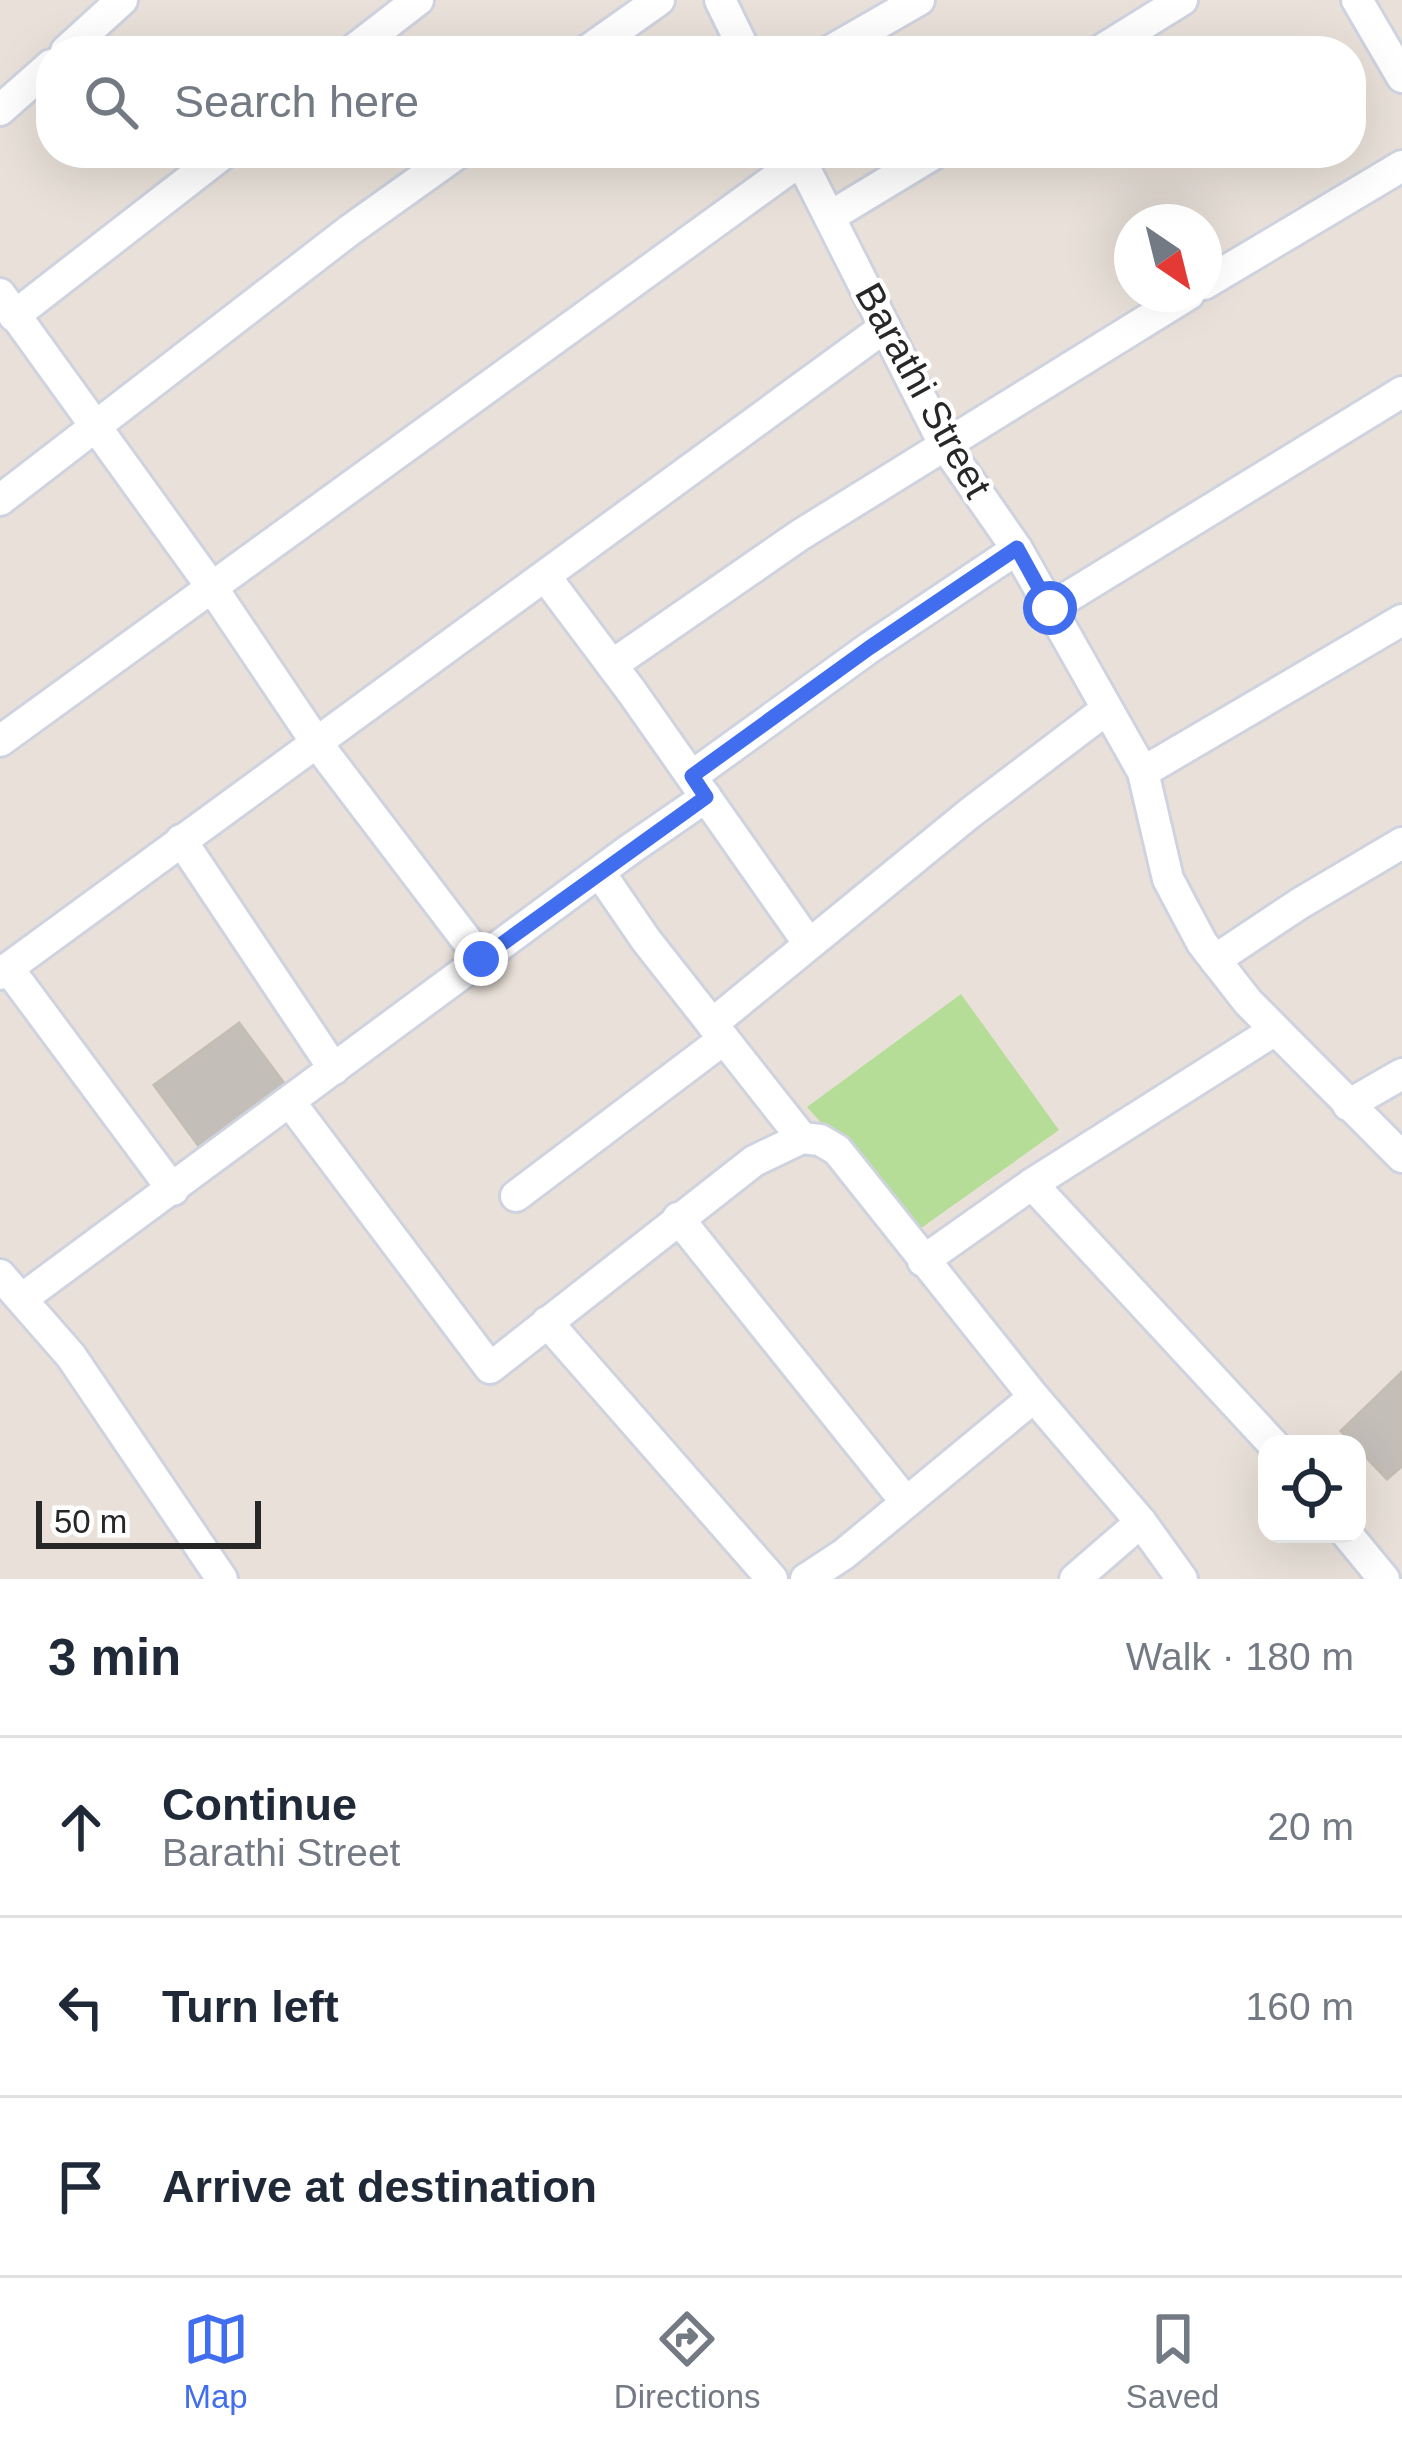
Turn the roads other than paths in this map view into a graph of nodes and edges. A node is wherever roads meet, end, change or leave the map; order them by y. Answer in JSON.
{"nodes":[{"id":1,"x":122,"y":0,"type":"edge"},
{"id":2,"x":659,"y":0,"type":"edge"},
{"id":3,"x":720,"y":0,"type":"edge"},
{"id":4,"x":919,"y":0,"type":"edge"},
{"id":5,"x":1182,"y":0,"type":"edge"},
{"id":6,"x":1357,"y":0,"type":"edge"},
{"id":7,"x":405,"y":4,"type":"edge"},
{"id":8,"x":82,"y":36,"type":"edge"},
{"id":9,"x":369,"y":36,"type":"edge"},
{"id":10,"x":607,"y":36,"type":"edge"},
{"id":11,"x":738,"y":36,"type":"edge"},
{"id":12,"x":856,"y":36,"type":"edge"},
{"id":13,"x":1124,"y":36,"type":"edge"},
{"id":14,"x":1402,"y":77,"type":"edge"},
{"id":15,"x":36,"y":78,"type":"edge"},
{"id":16,"x":0,"y":110,"type":"edge"},
{"id":17,"x":1402,"y":166,"type":"edge"},
{"id":18,"x":203,"y":168,"type":"edge"},
{"id":19,"x":437,"y":168,"type":"edge"},
{"id":20,"x":784,"y":168,"type":"edge"},
{"id":21,"x":805,"y":168,"type":"edge"},
{"id":22,"x":910,"y":168,"type":"edge"},
{"id":23,"x":831,"y":216,"type":"junction"},
{"id":24,"x":1222,"y":273,"type":"edge"},
{"id":25,"x":7,"y":305,"type":"edge"},
{"id":26,"x":1160,"y":312,"type":"edge"},
{"id":27,"x":885,"y":327,"type":"junction"},
{"id":28,"x":1402,"y":392,"type":"edge"},
{"id":29,"x":95,"y":428,"type":"junction"},
{"id":30,"x":944,"y":444,"type":"junction"},
{"id":31,"x":0,"y":500,"type":"edge"},
{"id":32,"x":1017,"y":548,"type":"junction"},
{"id":33,"x":545,"y":576,"type":"junction"},
{"id":34,"x":213,"y":589,"type":"junction"},
{"id":35,"x":1050,"y":608,"type":"junction"},
{"id":36,"x":1402,"y":620,"type":"edge"},
{"id":37,"x":612,"y":665,"type":"junction"},
{"id":38,"x":1107,"y":709,"type":"junction"},
{"id":39,"x":0,"y":741,"type":"edge"},
{"id":40,"x":316,"y":742,"type":"junction"},
{"id":41,"x":1143,"y":772,"type":"junction"},
{"id":42,"x":699,"y":786,"type":"junction"},
{"id":43,"x":182,"y":840,"type":"junction"},
{"id":44,"x":1402,"y":843,"type":"edge"},
{"id":45,"x":600,"y":873,"type":"junction"},
{"id":46,"x":809,"y":944,"type":"junction"},
{"id":47,"x":481,"y":959,"type":"junction"},
{"id":48,"x":1215,"y":960,"type":"junction"},
{"id":49,"x":4,"y":971,"type":"edge"},
{"id":50,"x":1275,"y":1030,"type":"junction"},
{"id":51,"x":718,"y":1031,"type":"junction"},
{"id":52,"x":334,"y":1069,"type":"junction"},
{"id":53,"x":1402,"y":1074,"type":"edge"},
{"id":54,"x":290,"y":1102,"type":"junction"},
{"id":55,"x":1348,"y":1105,"type":"junction"},
{"id":56,"x":802,"y":1138,"type":"junction"},
{"id":57,"x":1402,"y":1156,"type":"edge"},
{"id":58,"x":1032,"y":1184,"type":"junction"},
{"id":59,"x":173,"y":1190,"type":"junction"},
{"id":60,"x":516,"y":1196,"type":"dead end"},
{"id":61,"x":678,"y":1218,"type":"junction"},
{"id":62,"x":923,"y":1261,"type":"junction"},
{"id":63,"x":0,"y":1275,"type":"edge"},
{"id":64,"x":23,"y":1298,"type":"junction"},
{"id":65,"x":547,"y":1322,"type":"junction"},
{"id":66,"x":1034,"y":1397,"type":"junction"},
{"id":67,"x":1265,"y":1435,"type":"edge"},
{"id":68,"x":906,"y":1502,"type":"junction"},
{"id":69,"x":1141,"y":1522,"type":"junction"},
{"id":70,"x":1355,"y":1543,"type":"edge"},
{"id":71,"x":1402,"y":1570,"type":"edge"},
{"id":72,"x":222,"y":1579,"type":"edge"},
{"id":73,"x":772,"y":1579,"type":"edge"},
{"id":74,"x":806,"y":1579,"type":"edge"},
{"id":75,"x":1075,"y":1579,"type":"edge"},
{"id":76,"x":1182,"y":1579,"type":"edge"},
{"id":77,"x":1388,"y":1579,"type":"edge"}],
"edges":[{"from":1,"to":8,"type":"street"},
{"from":2,"to":10,"type":"street"},
{"from":3,"to":11,"type":"street"},
{"from":4,"to":12,"type":"street"},
{"from":5,"to":13,"type":"street"},
{"from":6,"to":14,"type":"street"},
{"from":7,"to":9,"type":"street"},
{"from":15,"to":16,"type":"street"},
{"from":17,"to":24,"type":"street"},
{"from":18,"to":25,"type":"street"},
{"from":19,"to":29,"type":"street"},
{"from":20,"to":34,"type":"street"},
{"from":21,"to":23,"type":"street","name":"Barathi Street"},
{"from":22,"to":23,"type":"street"},
{"from":23,"to":27,"type":"street","name":"Barathi Street"},
{"from":25,"to":29,"type":"street"},
{"from":26,"to":30,"type":"street"},
{"from":27,"to":30,"type":"street","name":"Barathi Street"},
{"from":27,"to":33,"type":"street"},
{"from":28,"to":35,"type":"street"},
{"from":29,"to":31,"type":"street"},
{"from":29,"to":34,"type":"street"},
{"from":30,"to":32,"type":"street","name":"Barathi Street"},
{"from":30,"to":37,"type":"street"},
{"from":32,"to":35,"type":"street","name":"Barathi Street"},
{"from":32,"to":42,"type":"street"},
{"from":33,"to":37,"type":"street"},
{"from":33,"to":40,"type":"street"},
{"from":34,"to":39,"type":"street"},
{"from":34,"to":40,"type":"street"},
{"from":35,"to":38,"type":"street","name":"Barathi Street"},
{"from":36,"to":41,"type":"street"},
{"from":37,"to":42,"type":"street"},
{"from":38,"to":41,"type":"street","name":"Barathi Street"},
{"from":38,"to":46,"type":"street"},
{"from":40,"to":43,"type":"street"},
{"from":40,"to":47,"type":"street"},
{"from":41,"to":48,"type":"street","name":"Barathi Street"},
{"from":42,"to":45,"type":"street"},
{"from":42,"to":46,"type":"street"},
{"from":43,"to":49,"type":"street"},
{"from":43,"to":52,"type":"street"},
{"from":44,"to":48,"type":"street"},
{"from":45,"to":47,"type":"street"},
{"from":45,"to":51,"type":"street"},
{"from":46,"to":51,"type":"street"},
{"from":47,"to":52,"type":"street"},
{"from":48,"to":50,"type":"street","name":"Barathi Street"},
{"from":49,"to":59,"type":"street"},
{"from":50,"to":55,"type":"street","name":"Barathi Street"},
{"from":50,"to":58,"type":"street"},
{"from":51,"to":56,"type":"street"},
{"from":51,"to":60,"type":"street"},
{"from":52,"to":54,"type":"street"},
{"from":53,"to":55,"type":"street"},
{"from":54,"to":59,"type":"street"},
{"from":54,"to":65,"type":"street"},
{"from":55,"to":57,"type":"street","name":"Barathi Street"},
{"from":56,"to":61,"type":"street"},
{"from":56,"to":62,"type":"street"},
{"from":58,"to":62,"type":"street"},
{"from":58,"to":67,"type":"street"},
{"from":59,"to":64,"type":"street"},
{"from":61,"to":65,"type":"street"},
{"from":61,"to":68,"type":"street"},
{"from":62,"to":66,"type":"street"},
{"from":63,"to":64,"type":"street"},
{"from":64,"to":72,"type":"street"},
{"from":65,"to":73,"type":"street"},
{"from":66,"to":68,"type":"street"},
{"from":66,"to":69,"type":"street"},
{"from":68,"to":74,"type":"street"},
{"from":69,"to":75,"type":"street"},
{"from":69,"to":76,"type":"street"},
{"from":70,"to":77,"type":"street"},
{"from":71,"to":77,"type":"street"}]}
